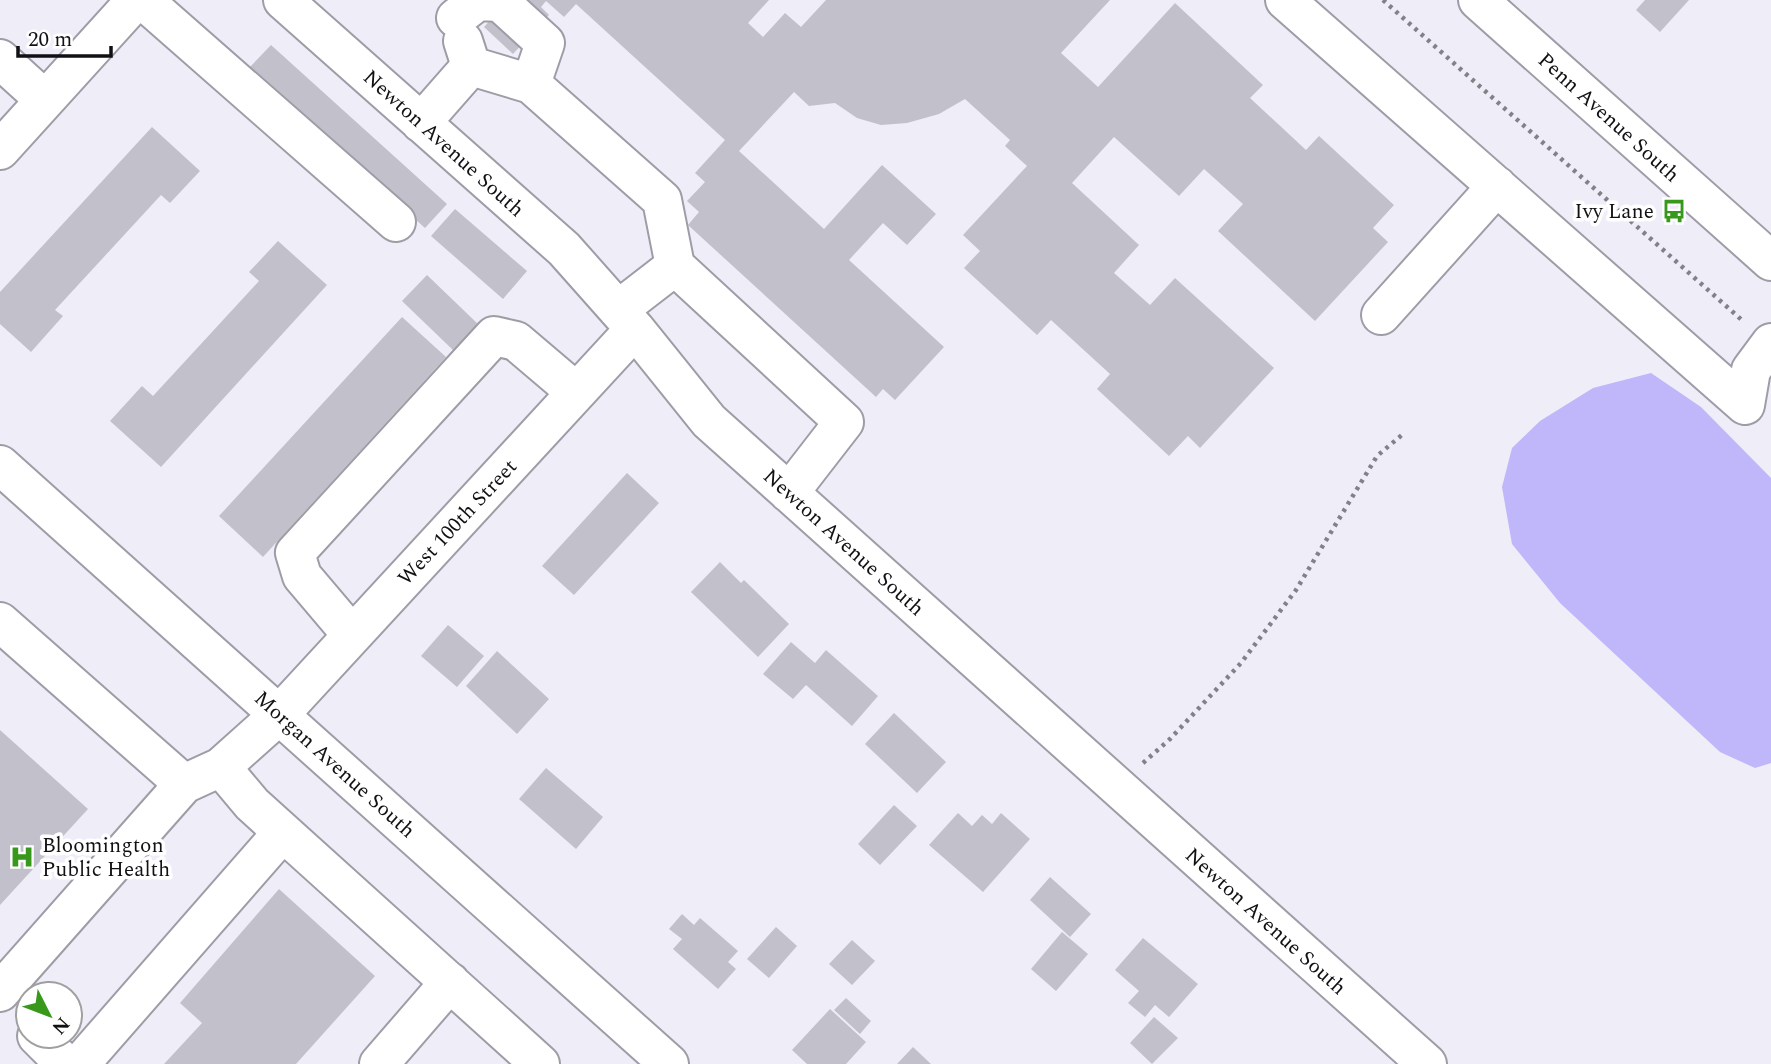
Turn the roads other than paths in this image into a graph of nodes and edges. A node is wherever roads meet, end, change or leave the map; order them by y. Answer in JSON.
{"nodes":[{"id":1,"x":136,"y":0,"type":"edge"},
{"id":2,"x":143,"y":0,"type":"edge"},
{"id":3,"x":283,"y":0,"type":"edge"},
{"id":4,"x":1285,"y":0,"type":"edge"},
{"id":5,"x":1478,"y":0,"type":"edge"},
{"id":6,"x":446,"y":9,"type":"edge"},
{"id":7,"x":0,"y":59,"type":"edge"},
{"id":8,"x":471,"y":66,"type":"junction"},
{"id":9,"x":531,"y":84,"type":"junction"},
{"id":10,"x":45,"y":100,"type":"junction"},
{"id":11,"x":421,"y":122,"type":"junction"},
{"id":12,"x":0,"y":150,"type":"edge"},
{"id":13,"x":1497,"y":186,"type":"junction"},
{"id":14,"x":396,"y":222,"type":"dead end"},
{"id":15,"x":1771,"y":261,"type":"edge"},
{"id":16,"x":675,"y":266,"type":"junction"},
{"id":17,"x":1381,"y":315,"type":"dead end"},
{"id":18,"x":626,"y":319,"type":"junction"},
{"id":19,"x":1770,"y":344,"type":"edge"},
{"id":20,"x":576,"y":392,"type":"junction"},
{"id":21,"x":0,"y":465,"type":"edge"},
{"id":22,"x":789,"y":493,"type":"junction"},
{"id":23,"x":0,"y":622,"type":"edge"},
{"id":24,"x":352,"y":635,"type":"junction"},
{"id":25,"x":279,"y":715,"type":"junction"},
{"id":26,"x":221,"y":767,"type":"junction"},
{"id":27,"x":184,"y":783,"type":"junction"},
{"id":28,"x":283,"y":832,"type":"junction"},
{"id":29,"x":450,"y":982,"type":"junction"},
{"id":30,"x":0,"y":992,"type":"edge"},
{"id":31,"x":0,"y":999,"type":"edge"},
{"id":32,"x":14,"y":1013,"type":"edge"},
{"id":33,"x":51,"y":1050,"type":"edge"},
{"id":34,"x":65,"y":1064,"type":"edge"},
{"id":35,"x":80,"y":1064,"type":"edge"},
{"id":36,"x":379,"y":1064,"type":"edge"},
{"id":37,"x":540,"y":1064,"type":"edge"},
{"id":38,"x":669,"y":1064,"type":"edge"},
{"id":39,"x":1427,"y":1064,"type":"edge"}],
"edges":[{"from":1,"to":10,"type":"street"},
{"from":2,"to":14,"type":"street"},
{"from":3,"to":11,"type":"street","name":"Newton Avenue South"},
{"from":4,"to":13,"type":"street"},
{"from":5,"to":15,"type":"street","name":"Penn Avenue South"},
{"from":6,"to":8,"type":"street"},
{"from":6,"to":9,"type":"street"},
{"from":7,"to":10,"type":"street"},
{"from":8,"to":9,"type":"street"},
{"from":8,"to":11,"type":"street"},
{"from":9,"to":16,"type":"street"},
{"from":10,"to":12,"type":"street"},
{"from":11,"to":18,"type":"street","name":"Newton Avenue South"},
{"from":13,"to":17,"type":"street"},
{"from":13,"to":19,"type":"street"},
{"from":16,"to":18,"type":"street","name":"West 100th Street"},
{"from":16,"to":22,"type":"street"},
{"from":18,"to":20,"type":"street","name":"West 100th Street"},
{"from":18,"to":22,"type":"street","name":"Newton Avenue South"},
{"from":20,"to":24,"type":"street","name":"West 100th Street"},
{"from":20,"to":24,"type":"street"},
{"from":21,"to":25,"type":"street","name":"Morgan Avenue South"},
{"from":22,"to":39,"type":"street","name":"Newton Avenue South"},
{"from":23,"to":27,"type":"street"},
{"from":24,"to":25,"type":"street","name":"West 100th Street"},
{"from":25,"to":26,"type":"street","name":"West 100th Street"},
{"from":25,"to":38,"type":"street","name":"Morgan Avenue South"},
{"from":26,"to":27,"type":"street","name":"West 100th Street"},
{"from":26,"to":28,"type":"street"},
{"from":27,"to":30,"type":"street"},
{"from":28,"to":29,"type":"street"},
{"from":28,"to":35,"type":"street"},
{"from":29,"to":36,"type":"street"},
{"from":29,"to":37,"type":"street"},
{"from":31,"to":32,"type":"street"},
{"from":33,"to":34,"type":"street"}]}
